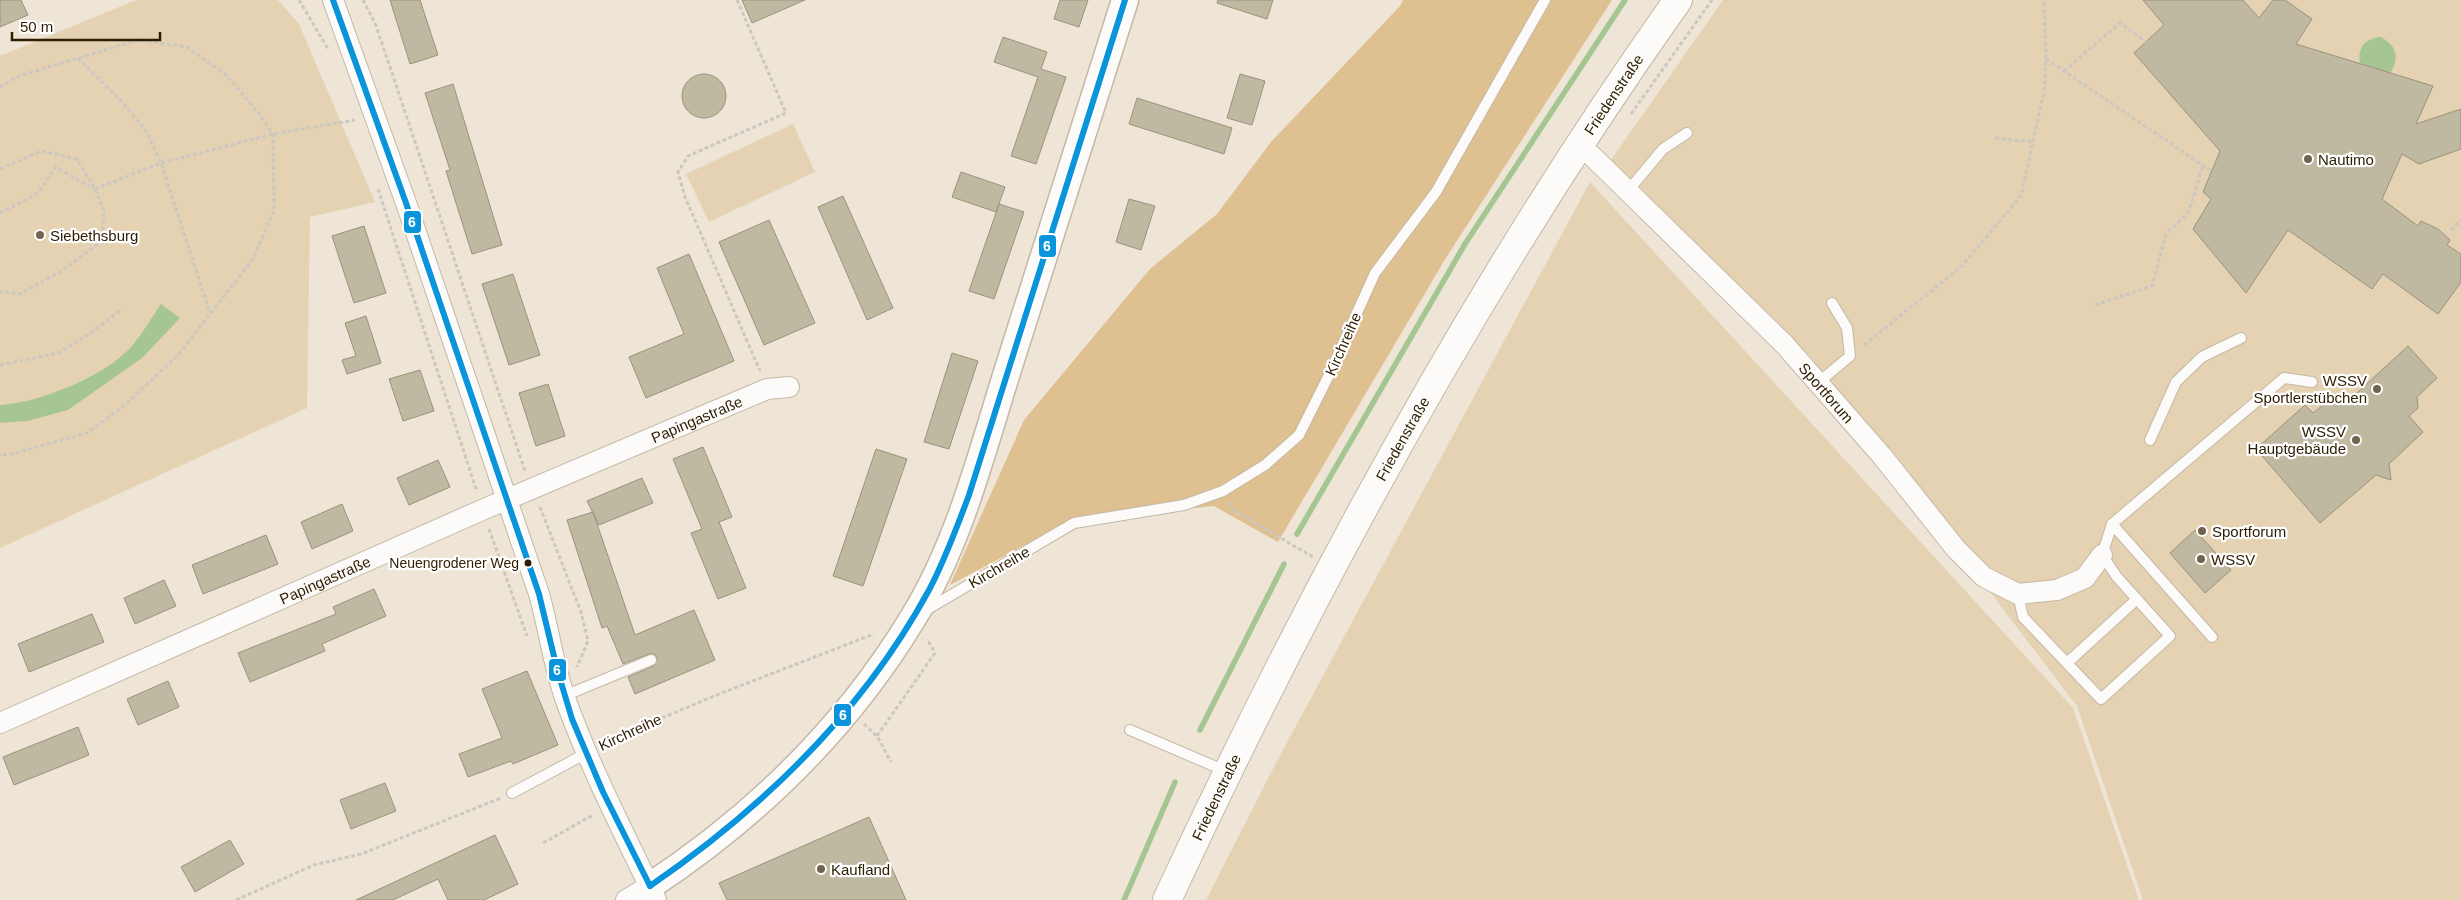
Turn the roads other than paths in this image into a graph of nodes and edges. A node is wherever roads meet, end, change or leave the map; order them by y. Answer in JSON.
{"nodes":[{"id":1,"x":333,"y":0,"type":"edge"},
{"id":2,"x":1125,"y":0,"type":"edge"},
{"id":3,"x":1545,"y":0,"type":"edge"},
{"id":4,"x":1678,"y":0,"type":"edge"},
{"id":5,"x":1687,"y":133,"type":"dead end"},
{"id":6,"x":1578,"y":146,"type":"junction"},
{"id":7,"x":1627,"y":192,"type":"junction"},
{"id":8,"x":1832,"y":303,"type":"dead end"},
{"id":9,"x":2241,"y":338,"type":"dead end"},
{"id":10,"x":1819,"y":382,"type":"junction"},
{"id":11,"x":2312,"y":382,"type":"dead end"},
{"id":12,"x":789,"y":387,"type":"dead end"},
{"id":13,"x":2150,"y":440,"type":"dead end"},
{"id":14,"x":506,"y":501,"type":"junction"},
{"id":15,"x":2112,"y":524,"type":"junction"},
{"id":16,"x":2102,"y":555,"type":"junction"},
{"id":17,"x":2018,"y":594,"type":"junction"},
{"id":18,"x":2137,"y":599,"type":"junction"},
{"id":19,"x":914,"y":617,"type":"junction"},
{"id":20,"x":2212,"y":637,"type":"dead end"},
{"id":21,"x":650,"y":660,"type":"dead end"},
{"id":22,"x":2067,"y":663,"type":"junction"},
{"id":23,"x":571,"y":693,"type":"junction"},
{"id":24,"x":0,"y":723,"type":"edge"},
{"id":25,"x":1130,"y":730,"type":"dead end"},
{"id":26,"x":593,"y":749,"type":"junction"},
{"id":27,"x":1228,"y":772,"type":"junction"},
{"id":28,"x":512,"y":793,"type":"road end"},
{"id":29,"x":653,"y":893,"type":"edge"},
{"id":30,"x":626,"y":900,"type":"edge"},
{"id":31,"x":1167,"y":900,"type":"edge"}],
"edges":[{"from":1,"to":14,"type":"street"},
{"from":2,"to":19,"type":"street"},
{"from":3,"to":19,"type":"lane","name":"Kirchreihe"},
{"from":4,"to":6,"type":"main road","name":"Friedenstraße"},
{"from":5,"to":7,"type":"lane"},
{"from":6,"to":7,"type":"street","name":"Sportforum"},
{"from":6,"to":27,"type":"main road","name":"Friedenstraße"},
{"from":7,"to":10,"type":"street","name":"Sportforum"},
{"from":8,"to":10,"type":"lane"},
{"from":9,"to":13,"type":"lane"},
{"from":10,"to":17,"type":"street","name":"Sportforum"},
{"from":11,"to":15,"type":"lane"},
{"from":12,"to":14,"type":"street","name":"Papingastraße"},
{"from":14,"to":23,"type":"street"},
{"from":14,"to":24,"type":"street","name":"Papingastraße"},
{"from":15,"to":16,"type":"lane"},
{"from":15,"to":20,"type":"lane"},
{"from":16,"to":17,"type":"street"},
{"from":16,"to":18,"type":"lane"},
{"from":17,"to":22,"type":"lane"},
{"from":18,"to":22,"type":"lane"},
{"from":18,"to":22,"type":"lane"},
{"from":19,"to":29,"type":"street"},
{"from":21,"to":23,"type":"lane"},
{"from":23,"to":26,"type":"street"},
{"from":25,"to":27,"type":"lane"},
{"from":26,"to":28,"type":"lane","name":"Kirchreihe"},
{"from":26,"to":29,"type":"street"},
{"from":27,"to":31,"type":"main road","name":"Friedenstraße"},
{"from":29,"to":30,"type":"street"}]}
